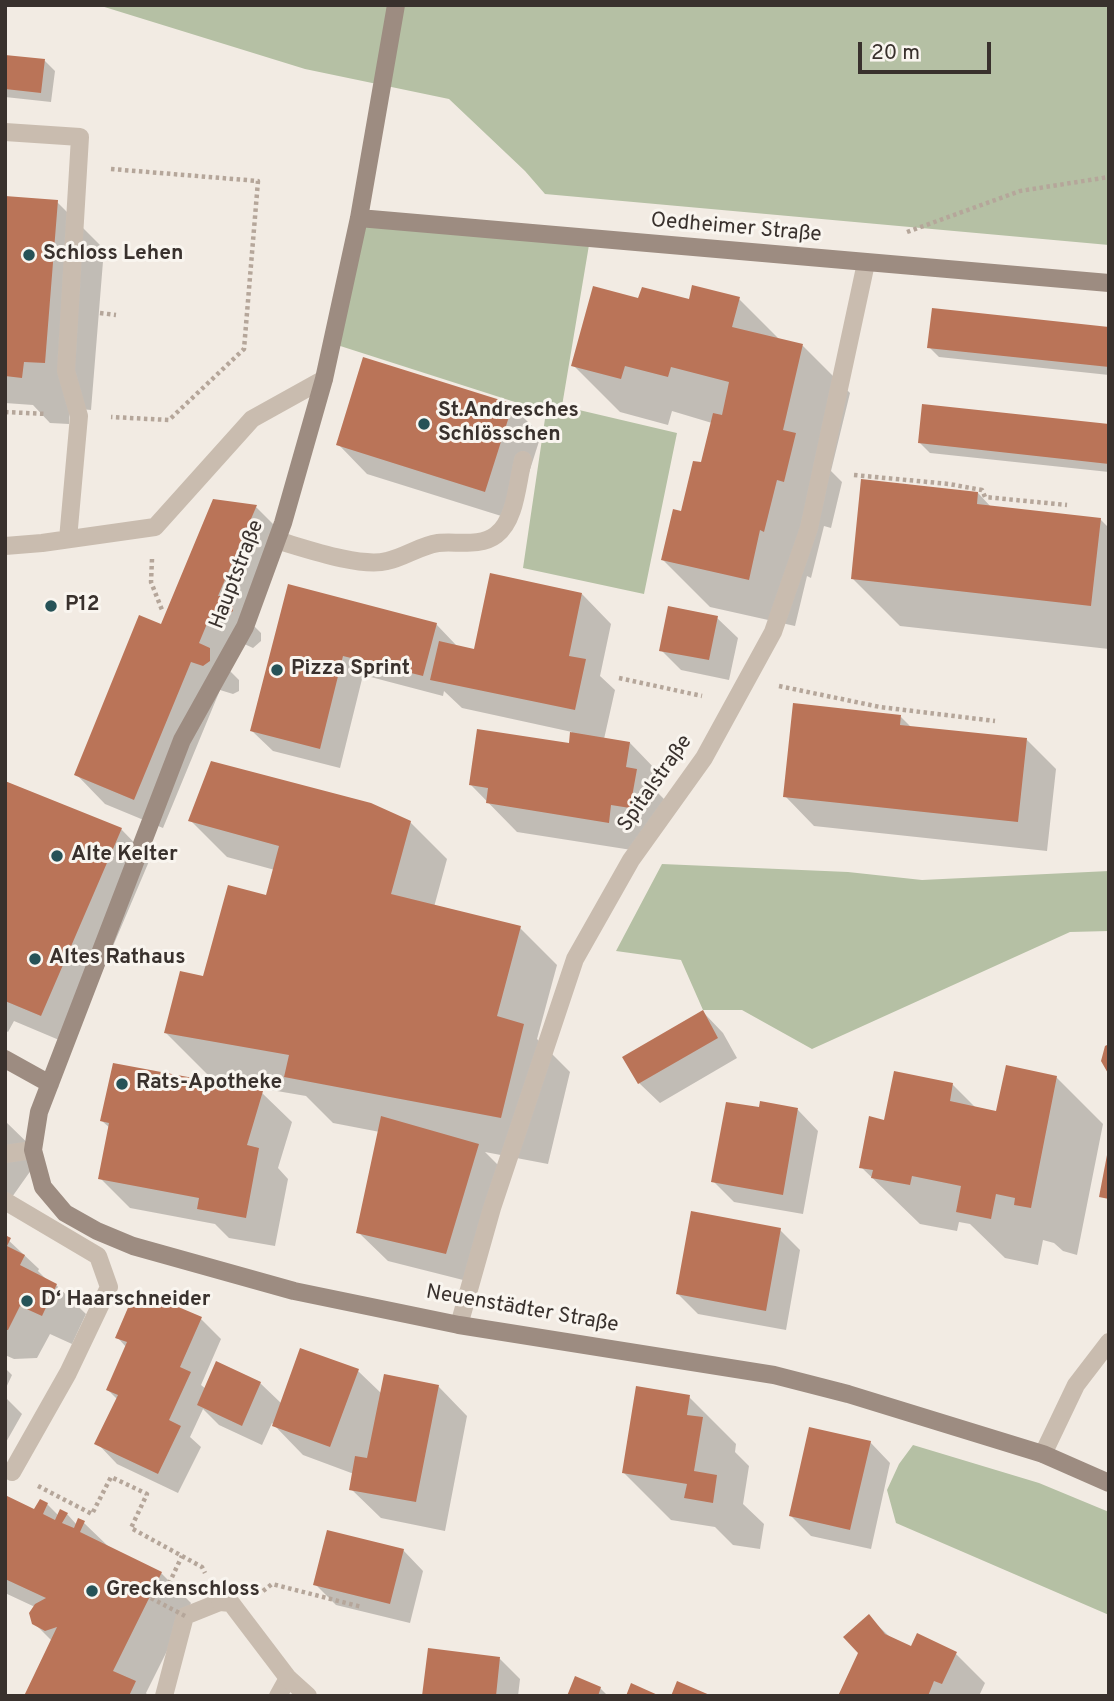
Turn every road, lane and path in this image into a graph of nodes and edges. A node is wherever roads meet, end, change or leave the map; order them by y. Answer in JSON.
{"nodes":[{"id":1,"x":396,"y":5,"type":"edge"},
{"id":2,"x":5,"y":132,"type":"edge"},
{"id":3,"x":79,"y":166,"type":"junction"},
{"id":4,"x":1109,"y":177,"type":"edge"},
{"id":5,"x":359,"y":218,"type":"junction"},
{"id":6,"x":866,"y":263,"type":"junction"},
{"id":7,"x":1109,"y":283,"type":"edge"},
{"id":8,"x":324,"y":379,"type":"junction"},
{"id":9,"x":5,"y":412,"type":"edge"},
{"id":10,"x":28,"y":413,"type":"dead end"},
{"id":11,"x":79,"y":416,"type":"junction"},
{"id":12,"x":523,"y":460,"type":"dead end"},
{"id":13,"x":821,"y":472,"type":"junction"},
{"id":14,"x":1067,"y":505,"type":"dead end"},
{"id":15,"x":155,"y":527,"type":"junction"},
{"id":16,"x":68,"y":539,"type":"junction"},
{"id":17,"x":276,"y":540,"type":"junction"},
{"id":18,"x":6,"y":549,"type":"edge"},
{"id":19,"x":162,"y":610,"type":"dead end"},
{"id":20,"x":619,"y":678,"type":"dead end"},
{"id":21,"x":747,"y":678,"type":"junction"},
{"id":22,"x":734,"y":703,"type":"junction"},
{"id":23,"x":995,"y":721,"type":"dead end"},
{"id":24,"x":5,"y":1059,"type":"edge"},
{"id":25,"x":50,"y":1084,"type":"junction"},
{"id":26,"x":33,"y":1150,"type":"junction"},
{"id":27,"x":5,"y":1154,"type":"edge"},
{"id":28,"x":5,"y":1201,"type":"edge"},
{"id":29,"x":459,"y":1325,"type":"junction"},
{"id":30,"x":1109,"y":1342,"type":"edge"},
{"id":31,"x":1043,"y":1454,"type":"junction"},
{"id":32,"x":12,"y":1472,"type":"joint"},
{"id":33,"x":1109,"y":1483,"type":"edge"},
{"id":34,"x":156,"y":1585,"type":"dead end"},
{"id":35,"x":166,"y":1591,"type":"dead end"},
{"id":36,"x":151,"y":1598,"type":"dead end"},
{"id":37,"x":220,"y":1601,"type":"junction"},
{"id":38,"x":362,"y":1607,"type":"dead end"},
{"id":39,"x":237,"y":1611,"type":"junction"},
{"id":40,"x":185,"y":1616,"type":"junction"},
{"id":41,"x":288,"y":1678,"type":"junction"},
{"id":42,"x":164,"y":1696,"type":"edge"},
{"id":43,"x":278,"y":1696,"type":"edge"},
{"id":44,"x":308,"y":1696,"type":"edge"}],
"edges":[{"from":1,"to":5,"type":"main road","name":"Hauptstraße"},
{"from":2,"to":3,"type":"street"},
{"from":3,"to":11,"type":"street"},
{"from":3,"to":11,"type":"path"},
{"from":4,"to":6,"type":"path"},
{"from":5,"to":6,"type":"main road","name":"Oedheimer Straße"},
{"from":5,"to":8,"type":"main road","name":"Hauptstraße"},
{"from":6,"to":7,"type":"main road","name":"Oedheimer Straße"},
{"from":6,"to":13,"type":"street","name":"Spitalstraße"},
{"from":8,"to":15,"type":"street"},
{"from":8,"to":17,"type":"main road","name":"Hauptstraße"},
{"from":9,"to":10,"type":"path"},
{"from":11,"to":16,"type":"street"},
{"from":12,"to":17,"type":"street"},
{"from":13,"to":14,"type":"path"},
{"from":13,"to":21,"type":"street","name":"Spitalstraße"},
{"from":15,"to":16,"type":"street"},
{"from":15,"to":19,"type":"path"},
{"from":16,"to":18,"type":"street"},
{"from":17,"to":25,"type":"main road","name":"Hauptstraße"},
{"from":20,"to":22,"type":"path"},
{"from":21,"to":22,"type":"street","name":"Spitalstraße"},
{"from":21,"to":23,"type":"path"},
{"from":22,"to":29,"type":"street","name":"Spitalstraße"},
{"from":24,"to":25,"type":"main road"},
{"from":25,"to":26,"type":"main road","name":"Neuenstädter Straße"},
{"from":26,"to":27,"type":"street"},
{"from":26,"to":29,"type":"main road","name":"Neuenstädter Straße"},
{"from":28,"to":32,"type":"street"},
{"from":29,"to":31,"type":"main road","name":"Neuenstädter Straße"},
{"from":30,"to":31,"type":"street"},
{"from":31,"to":33,"type":"main road","name":"Neuenstädter Straße"},
{"from":32,"to":37,"type":"path"},
{"from":34,"to":35,"type":"path"},
{"from":36,"to":40,"type":"path","bridge":true},
{"from":37,"to":39,"type":"street"},
{"from":37,"to":40,"type":"street"},
{"from":38,"to":39,"type":"path"},
{"from":39,"to":41,"type":"street"},
{"from":40,"to":42,"type":"street"},
{"from":41,"to":43,"type":"street"},
{"from":41,"to":44,"type":"street"}]}
